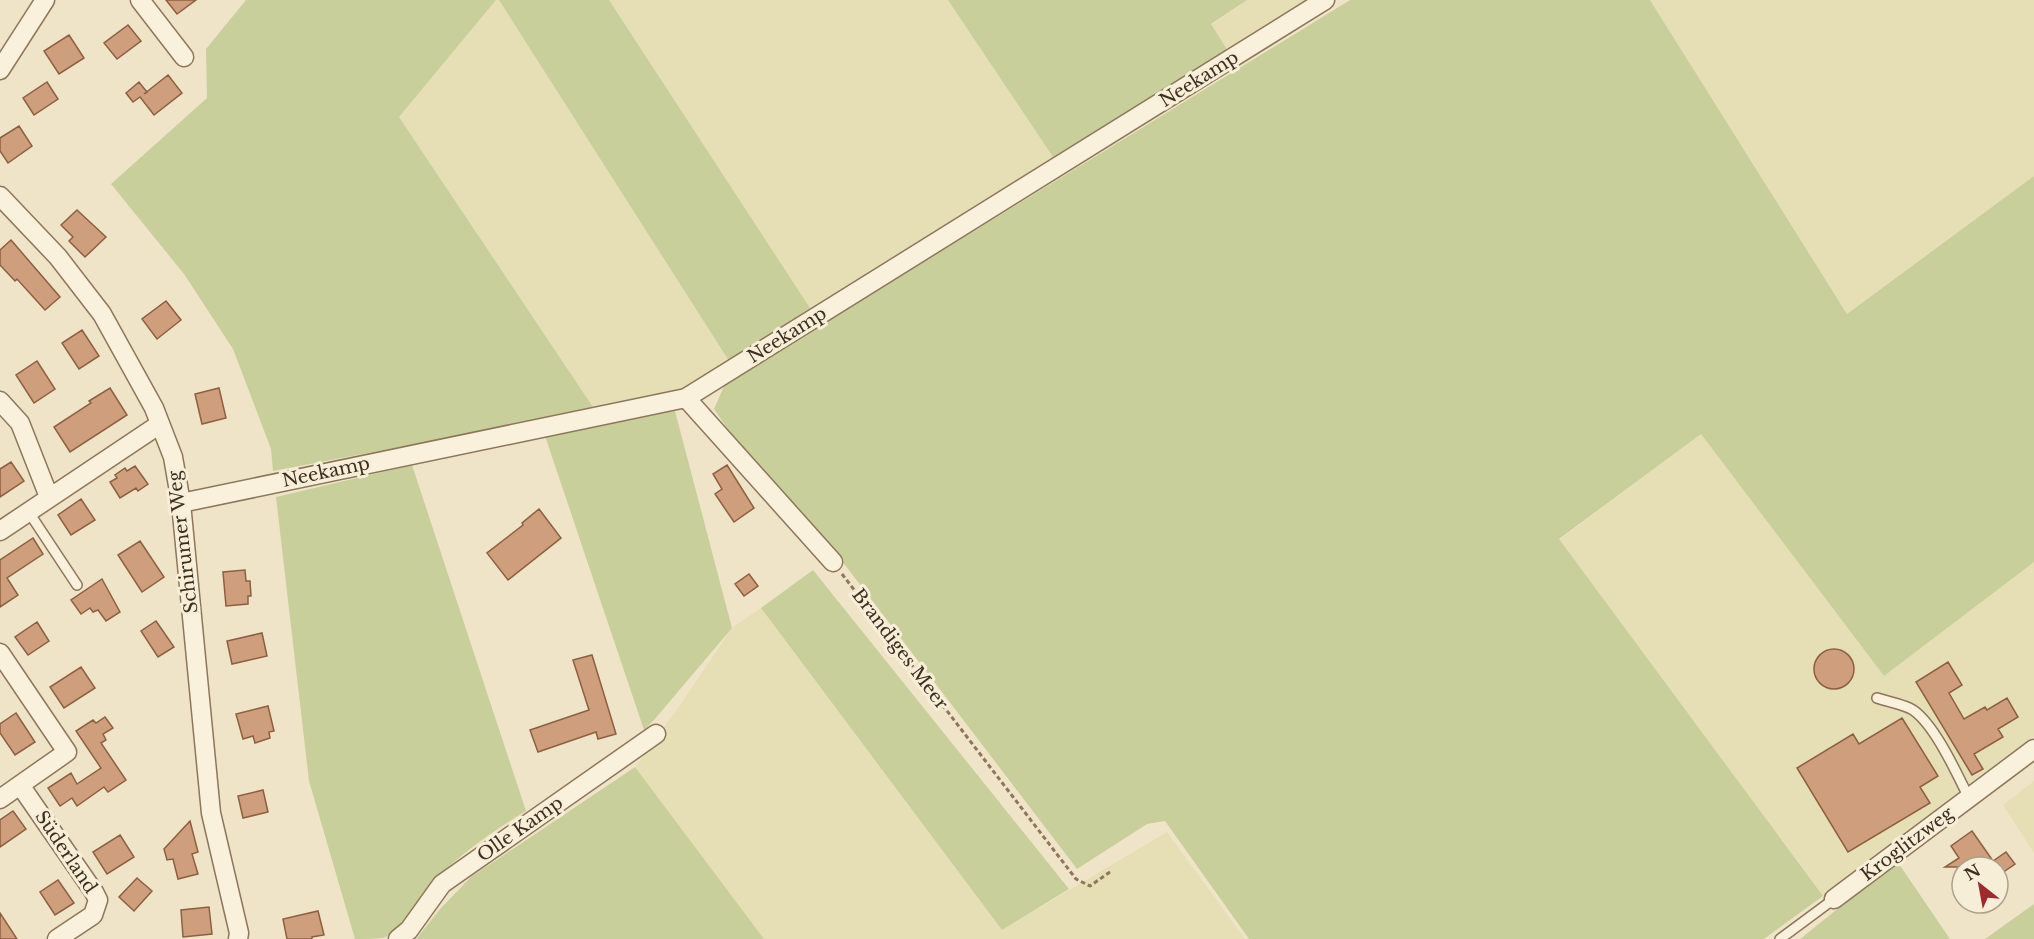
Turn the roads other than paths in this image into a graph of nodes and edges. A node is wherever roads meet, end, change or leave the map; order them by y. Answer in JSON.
{"nodes":[{"id":1,"x":45,"y":0,"type":"edge"},
{"id":2,"x":140,"y":0,"type":"edge"},
{"id":3,"x":1325,"y":0,"type":"edge"},
{"id":4,"x":184,"y":57,"type":"dead end"},
{"id":5,"x":0,"y":70,"type":"edge"},
{"id":6,"x":0,"y":196,"type":"edge"},
{"id":7,"x":686,"y":398,"type":"junction"},
{"id":8,"x":0,"y":401,"type":"edge"},
{"id":9,"x":160,"y":424,"type":"junction"},
{"id":10,"x":50,"y":497,"type":"junction"},
{"id":11,"x":181,"y":502,"type":"junction"},
{"id":12,"x":28,"y":511,"type":"junction"},
{"id":13,"x":0,"y":531,"type":"edge"},
{"id":14,"x":833,"y":562,"type":"road end"},
{"id":15,"x":77,"y":585,"type":"dead end"},
{"id":16,"x":0,"y":652,"type":"edge"},
{"id":17,"x":1877,"y":698,"type":"dead end"},
{"id":18,"x":656,"y":734,"type":"dead end"},
{"id":19,"x":2034,"y":749,"type":"edge"},
{"id":20,"x":20,"y":785,"type":"junction"},
{"id":21,"x":1969,"y":798,"type":"junction"},
{"id":22,"x":0,"y":799,"type":"edge"},
{"id":23,"x":1834,"y":898,"type":"joint"},
{"id":24,"x":239,"y":937,"type":"edge"},
{"id":25,"x":57,"y":939,"type":"edge"},
{"id":26,"x":398,"y":939,"type":"edge"},
{"id":27,"x":1780,"y":939,"type":"edge"}],
"edges":[{"from":1,"to":5,"type":"street"},
{"from":2,"to":4,"type":"street"},
{"from":3,"to":7,"type":"street","name":"Neekamp"},
{"from":6,"to":9,"type":"street","name":"Schirumer Weg"},
{"from":7,"to":11,"type":"street","name":"Neekamp"},
{"from":7,"to":14,"type":"street"},
{"from":8,"to":10,"type":"street"},
{"from":9,"to":10,"type":"street"},
{"from":9,"to":11,"type":"street","name":"Schirumer Weg"},
{"from":10,"to":12,"type":"street"},
{"from":11,"to":24,"type":"street","name":"Schirumer Weg"},
{"from":12,"to":13,"type":"street"},
{"from":12,"to":15,"type":"lane"},
{"from":16,"to":20,"type":"street"},
{"from":17,"to":21,"type":"lane"},
{"from":18,"to":26,"type":"street","name":"Olle Kamp"},
{"from":19,"to":21,"type":"street","name":"Kroglitzweg"},
{"from":20,"to":22,"type":"street"},
{"from":20,"to":25,"type":"street","name":"Süderland"},
{"from":21,"to":23,"type":"street","name":"Kroglitzweg"},
{"from":23,"to":27,"type":"lane","name":"Kroglitzweg"}]}
